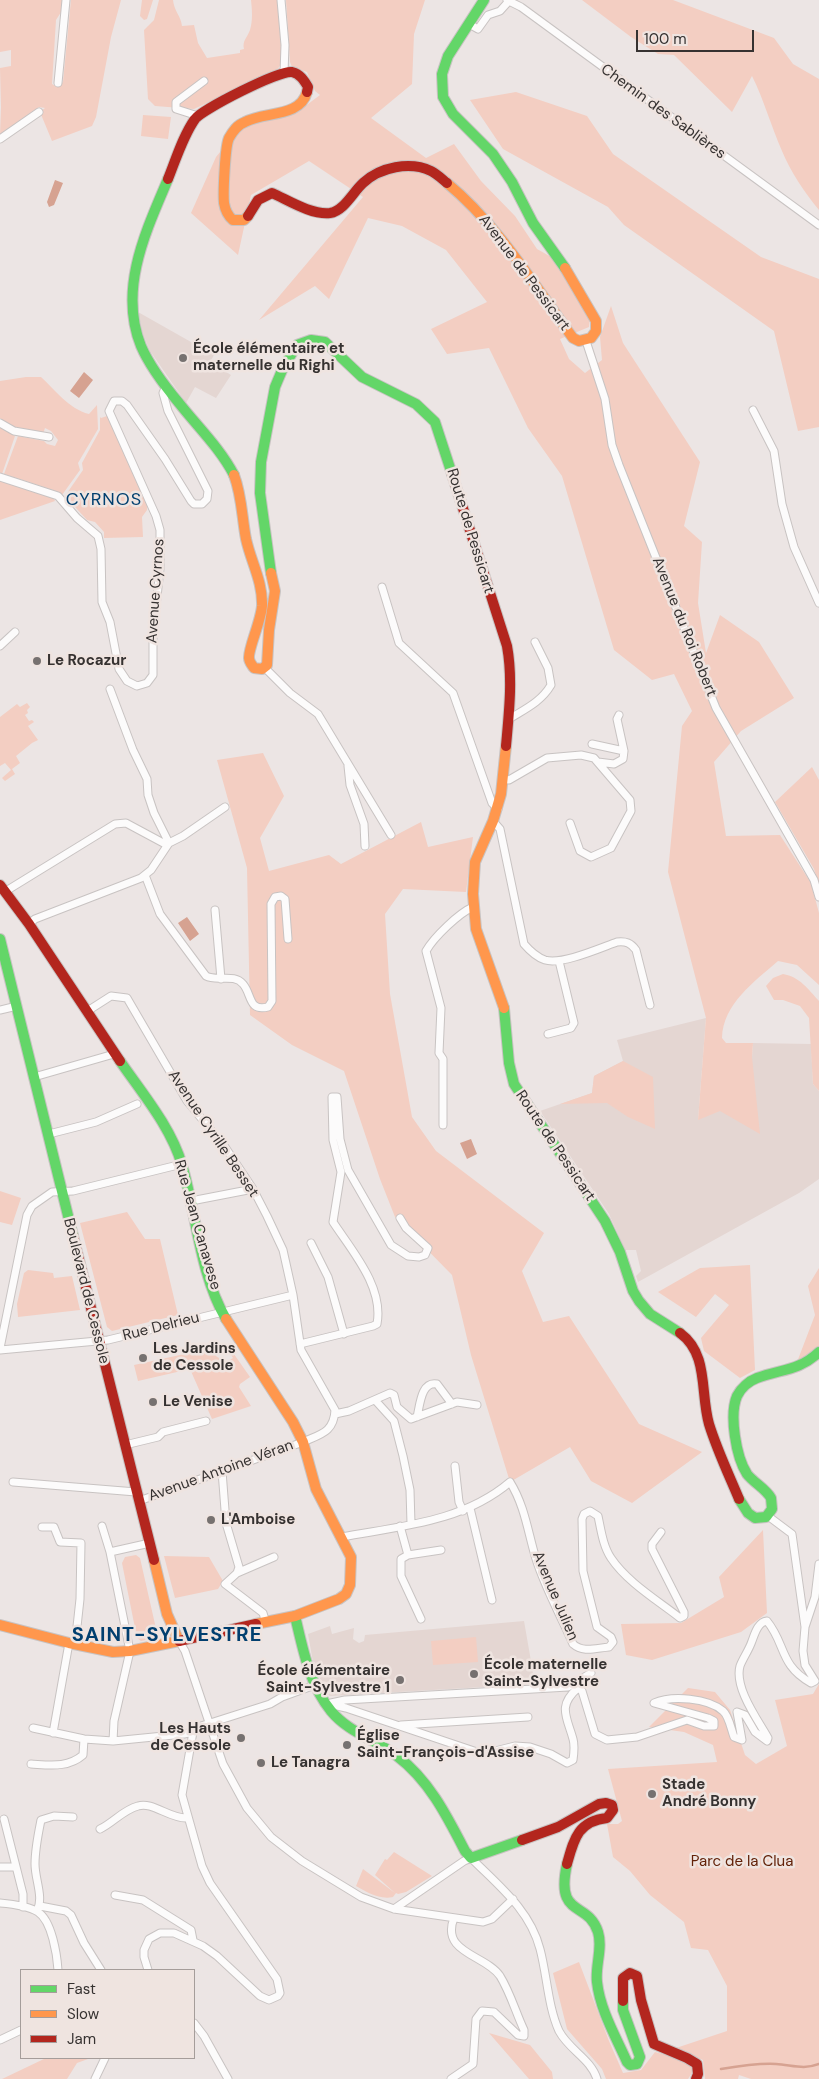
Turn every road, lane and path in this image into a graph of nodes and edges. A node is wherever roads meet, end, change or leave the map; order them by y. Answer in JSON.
{"nodes":[{"id":1,"x":66,"y":0,"type":"edge"},
{"id":2,"x":281,"y":0,"type":"edge"},
{"id":3,"x":484,"y":0,"type":"edge"},
{"id":4,"x":508,"y":0,"type":"edge"},
{"id":5,"x":469,"y":24,"type":"junction"},
{"id":6,"x":284,"y":73,"type":"junction"},
{"id":7,"x":204,"y":81,"type":"dead end"},
{"id":8,"x":58,"y":83,"type":"dead end"},
{"id":9,"x":39,"y":112,"type":"dead end"},
{"id":10,"x":198,"y":116,"type":"junction"},
{"id":11,"x":0,"y":139,"type":"edge"},
{"id":12,"x":819,"y":225,"type":"edge"},
{"id":13,"x":586,"y":341,"type":"junction"},
{"id":14,"x":166,"y":386,"type":"junction"},
{"id":15,"x":753,"y":410,"type":"dead end"},
{"id":16,"x":0,"y":424,"type":"edge"},
{"id":17,"x":49,"y":437,"type":"dead end"},
{"id":18,"x":0,"y":476,"type":"edge"},
{"id":19,"x":382,"y":587,"type":"dead end"},
{"id":20,"x":819,"y":603,"type":"edge"},
{"id":21,"x":14,"y":632,"type":"dead end"},
{"id":22,"x":535,"y":642,"type":"dead end"},
{"id":23,"x":0,"y":646,"type":"edge"},
{"id":24,"x":265,"y":668,"type":"junction"},
{"id":25,"x":110,"y":689,"type":"dead end"},
{"id":26,"x":619,"y":715,"type":"dead end"},
{"id":27,"x":508,"y":719,"type":"junction"},
{"id":28,"x":592,"y":744,"type":"dead end"},
{"id":29,"x":624,"y":750,"type":"junction"},
{"id":30,"x":598,"y":762,"type":"junction"},
{"id":31,"x":347,"y":764,"type":"junction"},
{"id":32,"x":502,"y":779,"type":"junction"},
{"id":33,"x":225,"y":807,"type":"dead end"},
{"id":34,"x":498,"y":809,"type":"junction"},
{"id":35,"x":493,"y":821,"type":"junction"},
{"id":36,"x":570,"y":823,"type":"dead end"},
{"id":37,"x":391,"y":835,"type":"dead end"},
{"id":38,"x":168,"y":844,"type":"junction"},
{"id":39,"x":365,"y":846,"type":"dead end"},
{"id":40,"x":145,"y":875,"type":"junction"},
{"id":41,"x":3,"y":888,"type":"edge"},
{"id":42,"x":819,"y":897,"type":"edge"},
{"id":43,"x":474,"y":907,"type":"junction"},
{"id":44,"x":215,"y":910,"type":"dead end"},
{"id":45,"x":29,"y":924,"type":"junction"},
{"id":46,"x":0,"y":939,"type":"edge"},
{"id":47,"x":288,"y":939,"type":"dead end"},
{"id":48,"x":559,"y":961,"type":"junction"},
{"id":49,"x":221,"y":979,"type":"junction"},
{"id":50,"x":650,"y":1005,"type":"dead end"},
{"id":51,"x":17,"y":1006,"type":"junction"},
{"id":52,"x":0,"y":1010,"type":"edge"},
{"id":53,"x":86,"y":1012,"type":"junction"},
{"id":54,"x":548,"y":1034,"type":"dead end"},
{"id":55,"x":114,"y":1054,"type":"junction"},
{"id":56,"x":34,"y":1077,"type":"junction"},
{"id":57,"x":137,"y":1104,"type":"dead end"},
{"id":58,"x":443,"y":1126,"type":"dead end"},
{"id":59,"x":49,"y":1134,"type":"junction"},
{"id":60,"x":182,"y":1164,"type":"junction"},
{"id":61,"x":253,"y":1189,"type":"junction"},
{"id":62,"x":62,"y":1192,"type":"junction"},
{"id":63,"x":191,"y":1201,"type":"junction"},
{"id":64,"x":400,"y":1218,"type":"dead end"},
{"id":65,"x":311,"y":1243,"type":"dead end"},
{"id":66,"x":293,"y":1294,"type":"junction"},
{"id":67,"x":222,"y":1312,"type":"junction"},
{"id":68,"x":344,"y":1334,"type":"junction"},
{"id":69,"x":99,"y":1342,"type":"junction"},
{"id":70,"x":300,"y":1344,"type":"junction"},
{"id":71,"x":0,"y":1349,"type":"edge"},
{"id":72,"x":819,"y":1352,"type":"edge"},
{"id":73,"x":376,"y":1400,"type":"junction"},
{"id":74,"x":452,"y":1404,"type":"junction"},
{"id":75,"x":477,"y":1405,"type":"dead end"},
{"id":76,"x":335,"y":1414,"type":"junction"},
{"id":77,"x":417,"y":1417,"type":"junction"},
{"id":78,"x":206,"y":1421,"type":"dead end"},
{"id":79,"x":303,"y":1442,"type":"junction"},
{"id":80,"x":125,"y":1445,"type":"junction"},
{"id":81,"x":455,"y":1466,"type":"dead end"},
{"id":82,"x":222,"y":1471,"type":"junction"},
{"id":83,"x":13,"y":1482,"type":"dead end"},
{"id":84,"x":137,"y":1496,"type":"junction"},
{"id":85,"x":466,"y":1510,"type":"junction"},
{"id":86,"x":768,"y":1516,"type":"junction"},
{"id":87,"x":411,"y":1524,"type":"junction"},
{"id":88,"x":42,"y":1526,"type":"dead end"},
{"id":89,"x":102,"y":1526,"type":"dead end"},
{"id":90,"x":400,"y":1526,"type":"junction"},
{"id":91,"x":661,"y":1532,"type":"dead end"},
{"id":92,"x":342,"y":1536,"type":"junction"},
{"id":93,"x":150,"y":1543,"type":"junction"},
{"id":94,"x":441,"y":1550,"type":"dead end"},
{"id":95,"x":110,"y":1552,"type":"junction"},
{"id":96,"x":408,"y":1555,"type":"junction"},
{"id":97,"x":274,"y":1557,"type":"dead end"},
{"id":98,"x":819,"y":1564,"type":"edge"},
{"id":99,"x":237,"y":1573,"type":"junction"},
{"id":100,"x":492,"y":1600,"type":"dead end"},
{"id":101,"x":295,"y":1616,"type":"junction"},
{"id":102,"x":421,"y":1619,"type":"dead end"},
{"id":103,"x":266,"y":1623,"type":"junction"},
{"id":104,"x":0,"y":1625,"type":"edge"},
{"id":105,"x":805,"y":1627,"type":"junction"},
{"id":106,"x":179,"y":1642,"type":"junction"},
{"id":107,"x":72,"y":1644,"type":"junction"},
{"id":108,"x":130,"y":1652,"type":"junction"},
{"id":109,"x":591,"y":1673,"type":"dead end"},
{"id":110,"x":315,"y":1684,"type":"junction"},
{"id":111,"x":325,"y":1704,"type":"junction"},
{"id":112,"x":528,"y":1717,"type":"dead end"},
{"id":113,"x":210,"y":1723,"type":"junction"},
{"id":114,"x":397,"y":1725,"type":"junction"},
{"id":115,"x":33,"y":1728,"type":"dead end"},
{"id":116,"x":193,"y":1732,"type":"junction"},
{"id":117,"x":53,"y":1733,"type":"junction"},
{"id":118,"x":84,"y":1739,"type":"junction"},
{"id":119,"x":113,"y":1741,"type":"junction"},
{"id":120,"x":32,"y":1764,"type":"dead end"},
{"id":121,"x":73,"y":1817,"type":"dead end"},
{"id":122,"x":188,"y":1818,"type":"junction"},
{"id":123,"x":4,"y":1819,"type":"dead end"},
{"id":124,"x":100,"y":1829,"type":"dead end"},
{"id":125,"x":0,"y":1840,"type":"edge"},
{"id":126,"x":10,"y":1842,"type":"junction"},
{"id":127,"x":472,"y":1858,"type":"junction"},
{"id":128,"x":0,"y":1867,"type":"edge"},
{"id":129,"x":16,"y":1867,"type":"junction"},
{"id":130,"x":115,"y":1895,"type":"dead end"},
{"id":131,"x":512,"y":1899,"type":"junction"},
{"id":132,"x":0,"y":1903,"type":"edge"},
{"id":133,"x":23,"y":1907,"type":"junction"},
{"id":134,"x":38,"y":1909,"type":"junction"},
{"id":135,"x":394,"y":1909,"type":"junction"},
{"id":136,"x":454,"y":1918,"type":"junction"},
{"id":137,"x":194,"y":1940,"type":"junction"},
{"id":138,"x":58,"y":1969,"type":"edge"},
{"id":139,"x":100,"y":1969,"type":"edge"},
{"id":140,"x":147,"y":1969,"type":"edge"},
{"id":141,"x":195,"y":2024,"type":"edge"},
{"id":142,"x":20,"y":2030,"type":"edge"},
{"id":143,"x":0,"y":2040,"type":"edge"},
{"id":144,"x":104,"y":2059,"type":"edge"},
{"id":145,"x":94,"y":2079,"type":"edge"},
{"id":146,"x":228,"y":2079,"type":"edge"},
{"id":147,"x":451,"y":2079,"type":"edge"},
{"id":148,"x":597,"y":2079,"type":"edge"},
{"id":149,"x":696,"y":2079,"type":"edge"}],
"edges":[{"from":1,"to":8,"type":"street"},
{"from":2,"to":6,"type":"street"},
{"from":3,"to":5,"type":"street","name":"Avenue de Pessicart"},
{"from":4,"to":5,"type":"street"},
{"from":4,"to":12,"type":"street","name":"Chemin des Sablières"},
{"from":5,"to":13,"type":"street","name":"Avenue de Pessicart"},
{"from":6,"to":10,"type":"street"},
{"from":6,"to":13,"type":"street","name":"Avenue de Pessicart"},
{"from":7,"to":10,"type":"street"},
{"from":9,"to":11,"type":"street"},
{"from":10,"to":14,"type":"street"},
{"from":13,"to":42,"type":"street","name":"Avenue du Roi Robert"},
{"from":14,"to":18,"type":"street","name":"Avenue Cyrnos"},
{"from":14,"to":24,"type":"street"},
{"from":15,"to":20,"type":"street"},
{"from":16,"to":17,"type":"street"},
{"from":19,"to":34,"type":"street"},
{"from":21,"to":23,"type":"street"},
{"from":22,"to":27,"type":"street"},
{"from":24,"to":27,"type":"street","name":"Route de Pessicart"},
{"from":24,"to":31,"type":"street"},
{"from":25,"to":38,"type":"street"},
{"from":26,"to":29,"type":"street"},
{"from":27,"to":32,"type":"street","name":"Route de Pessicart"},
{"from":28,"to":29,"type":"street"},
{"from":29,"to":30,"type":"street"},
{"from":30,"to":32,"type":"street"},
{"from":30,"to":36,"type":"street"},
{"from":31,"to":37,"type":"street"},
{"from":31,"to":39,"type":"street"},
{"from":32,"to":34,"type":"street","name":"Route de Pessicart"},
{"from":33,"to":38,"type":"street"},
{"from":34,"to":35,"type":"street","name":"Route de Pessicart"},
{"from":35,"to":43,"type":"street","name":"Route de Pessicart"},
{"from":35,"to":48,"type":"street"},
{"from":38,"to":40,"type":"street"},
{"from":38,"to":41,"type":"street"},
{"from":40,"to":45,"type":"street"},
{"from":40,"to":49,"type":"street"},
{"from":41,"to":45,"type":"street"},
{"from":43,"to":58,"type":"street"},
{"from":43,"to":86,"type":"street","name":"Route de Pessicart"},
{"from":44,"to":49,"type":"street"},
{"from":45,"to":53,"type":"street"},
{"from":46,"to":51,"type":"street","name":"Boulevard de Cessole"},
{"from":47,"to":49,"type":"street"},
{"from":48,"to":50,"type":"street"},
{"from":48,"to":54,"type":"street"},
{"from":51,"to":52,"type":"street"},
{"from":51,"to":56,"type":"street","name":"Boulevard de Cessole"},
{"from":53,"to":55,"type":"street","name":"Rue Jean Canavese"},
{"from":53,"to":61,"type":"street","name":"Avenue Cyrille Besset"},
{"from":55,"to":56,"type":"street"},
{"from":55,"to":60,"type":"street","name":"Rue Jean Canavese"},
{"from":56,"to":59,"type":"street","name":"Boulevard de Cessole"},
{"from":57,"to":59,"type":"street"},
{"from":59,"to":62,"type":"street","name":"Boulevard de Cessole"},
{"from":60,"to":62,"type":"street"},
{"from":60,"to":63,"type":"street","name":"Rue Jean Canavese"},
{"from":61,"to":63,"type":"street"},
{"from":61,"to":66,"type":"street","name":"Avenue Cyrille Besset"},
{"from":62,"to":69,"type":"street","name":"Boulevard de Cessole"},
{"from":62,"to":71,"type":"street"},
{"from":63,"to":67,"type":"street","name":"Rue Jean Canavese"},
{"from":64,"to":68,"type":"street"},
{"from":65,"to":68,"type":"street"},
{"from":66,"to":67,"type":"street","name":"Rue Delrieu"},
{"from":66,"to":70,"type":"street","name":"Avenue Cyrille Besset"},
{"from":67,"to":69,"type":"street","name":"Rue Delrieu"},
{"from":67,"to":79,"type":"street","name":"Rue Jean Canavese"},
{"from":68,"to":70,"type":"street"},
{"from":69,"to":71,"type":"street","name":"Rue Delrieu"},
{"from":69,"to":80,"type":"street","name":"Boulevard de Cessole"},
{"from":70,"to":76,"type":"street","name":"Avenue Cyrille Besset"},
{"from":72,"to":86,"type":"street"},
{"from":73,"to":76,"type":"street"},
{"from":73,"to":77,"type":"street"},
{"from":73,"to":87,"type":"street"},
{"from":74,"to":75,"type":"street"},
{"from":74,"to":77,"type":"street"},
{"from":74,"to":77,"type":"street"},
{"from":76,"to":79,"type":"street"},
{"from":78,"to":80,"type":"street"},
{"from":79,"to":82,"type":"street","name":"Avenue Antoine Véran"},
{"from":79,"to":92,"type":"street"},
{"from":80,"to":84,"type":"street","name":"Boulevard de Cessole"},
{"from":81,"to":85,"type":"street"},
{"from":82,"to":84,"type":"street","name":"Avenue Antoine Véran"},
{"from":82,"to":99,"type":"street"},
{"from":83,"to":84,"type":"street"},
{"from":84,"to":93,"type":"street","name":"Boulevard de Cessole"},
{"from":85,"to":87,"type":"street","name":"Avenue Julien"},
{"from":85,"to":91,"type":"street","name":"Avenue Julien"},
{"from":85,"to":100,"type":"street"},
{"from":86,"to":105,"type":"street"},
{"from":87,"to":90,"type":"street","name":"Avenue Julien"},
{"from":88,"to":107,"type":"street"},
{"from":89,"to":95,"type":"street"},
{"from":90,"to":92,"type":"street","name":"Avenue Julien"},
{"from":90,"to":96,"type":"street"},
{"from":92,"to":101,"type":"street"},
{"from":93,"to":95,"type":"street"},
{"from":93,"to":106,"type":"street","name":"Boulevard de Cessole"},
{"from":94,"to":96,"type":"street"},
{"from":95,"to":108,"type":"street"},
{"from":96,"to":102,"type":"street"},
{"from":97,"to":99,"type":"street"},
{"from":98,"to":105,"type":"street"},
{"from":99,"to":103,"type":"street"},
{"from":101,"to":103,"type":"street"},
{"from":101,"to":110,"type":"street"},
{"from":103,"to":106,"type":"street"},
{"from":104,"to":107,"type":"street"},
{"from":105,"to":114,"type":"street"},
{"from":106,"to":108,"type":"street"},
{"from":106,"to":113,"type":"street"},
{"from":107,"to":108,"type":"street"},
{"from":107,"to":117,"type":"street"},
{"from":108,"to":119,"type":"street"},
{"from":109,"to":111,"type":"street"},
{"from":110,"to":111,"type":"street"},
{"from":110,"to":113,"type":"street"},
{"from":111,"to":114,"type":"street"},
{"from":111,"to":127,"type":"street"},
{"from":112,"to":114,"type":"street"},
{"from":113,"to":116,"type":"street"},
{"from":113,"to":135,"type":"street"},
{"from":115,"to":117,"type":"street"},
{"from":116,"to":119,"type":"street"},
{"from":116,"to":122,"type":"street"},
{"from":117,"to":118,"type":"street"},
{"from":118,"to":119,"type":"street"},
{"from":118,"to":120,"type":"street"},
{"from":121,"to":134,"type":"street"},
{"from":122,"to":124,"type":"street"},
{"from":122,"to":137,"type":"street"},
{"from":123,"to":126,"type":"street"},
{"from":125,"to":126,"type":"street"},
{"from":126,"to":129,"type":"street"},
{"from":127,"to":131,"type":"street"},
{"from":127,"to":135,"type":"street"},
{"from":127,"to":149,"type":"street"},
{"from":128,"to":129,"type":"street"},
{"from":129,"to":133,"type":"street"},
{"from":130,"to":137,"type":"street"},
{"from":131,"to":136,"type":"street"},
{"from":131,"to":148,"type":"street"},
{"from":132,"to":133,"type":"street"},
{"from":133,"to":134,"type":"street"},
{"from":134,"to":138,"type":"street"},
{"from":134,"to":139,"type":"street"},
{"from":135,"to":136,"type":"street"},
{"from":136,"to":147,"type":"street"},
{"from":137,"to":140,"type":"street"},
{"from":141,"to":146,"type":"street"},
{"from":142,"to":143,"type":"street"},
{"from":144,"to":145,"type":"street"}]}
